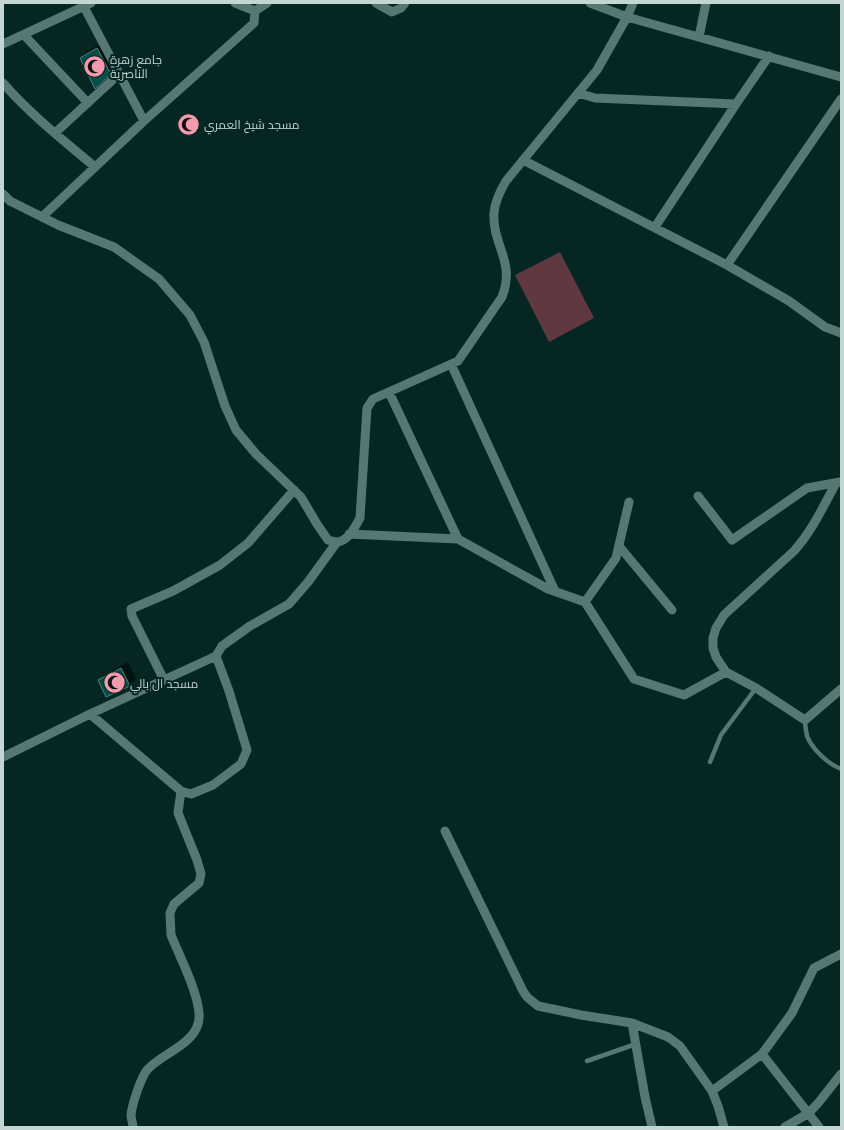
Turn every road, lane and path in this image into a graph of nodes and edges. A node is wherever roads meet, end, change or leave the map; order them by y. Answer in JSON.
{"nodes":[{"id":1,"x":234,"y":3,"type":"edge"},
{"id":2,"x":267,"y":3,"type":"edge"},
{"id":3,"x":376,"y":3,"type":"edge"},
{"id":4,"x":405,"y":3,"type":"edge"},
{"id":5,"x":590,"y":3,"type":"edge"},
{"id":6,"x":633,"y":3,"type":"edge"},
{"id":7,"x":706,"y":3,"type":"edge"},
{"id":8,"x":86,"y":4,"type":"edge"},
{"id":9,"x":255,"y":11,"type":"junction"},
{"id":10,"x":627,"y":17,"type":"junction"},
{"id":11,"x":24,"y":34,"type":"junction"},
{"id":12,"x":699,"y":37,"type":"junction"},
{"id":13,"x":3,"y":44,"type":"edge"},
{"id":14,"x":769,"y":56,"type":"junction"},
{"id":15,"x":119,"y":74,"type":"junction"},
{"id":16,"x":841,"y":77,"type":"edge"},
{"id":17,"x":3,"y":83,"type":"edge"},
{"id":18,"x":578,"y":93,"type":"junction"},
{"id":19,"x":841,"y":99,"type":"edge"},
{"id":20,"x":88,"y":103,"type":"junction"},
{"id":21,"x":736,"y":104,"type":"junction"},
{"id":22,"x":144,"y":121,"type":"junction"},
{"id":23,"x":55,"y":133,"type":"junction"},
{"id":24,"x":523,"y":160,"type":"junction"},
{"id":25,"x":95,"y":167,"type":"junction"},
{"id":26,"x":3,"y":194,"type":"edge"},
{"id":27,"x":42,"y":217,"type":"junction"},
{"id":28,"x":655,"y":227,"type":"junction"},
{"id":29,"x":727,"y":265,"type":"junction"},
{"id":30,"x":841,"y":333,"type":"edge"},
{"id":31,"x":451,"y":364,"type":"junction"},
{"id":32,"x":389,"y":392,"type":"junction"},
{"id":33,"x":838,"y":482,"type":"edge"},
{"id":34,"x":294,"y":490,"type":"junction"},
{"id":35,"x":698,"y":496,"type":"dead end"},
{"id":36,"x":629,"y":502,"type":"dead end"},
{"id":37,"x":349,"y":534,"type":"junction"},
{"id":38,"x":458,"y":539,"type":"junction"},
{"id":39,"x":337,"y":542,"type":"junction"},
{"id":40,"x":619,"y":546,"type":"junction"},
{"id":41,"x":555,"y":591,"type":"junction"},
{"id":42,"x":585,"y":602,"type":"junction"},
{"id":43,"x":672,"y":610,"type":"dead end"},
{"id":44,"x":216,"y":656,"type":"junction"},
{"id":45,"x":726,"y":672,"type":"junction"},
{"id":46,"x":164,"y":680,"type":"junction"},
{"id":47,"x":756,"y":688,"type":"junction"},
{"id":48,"x":841,"y":689,"type":"edge"},
{"id":49,"x":90,"y":714,"type":"junction"},
{"id":50,"x":805,"y":720,"type":"junction"},
{"id":51,"x":3,"y":757,"type":"edge"},
{"id":52,"x":710,"y":762,"type":"dead end"},
{"id":53,"x":841,"y":769,"type":"edge"},
{"id":54,"x":181,"y":791,"type":"junction"},
{"id":55,"x":445,"y":831,"type":"dead end"},
{"id":56,"x":841,"y":954,"type":"edge"},
{"id":57,"x":632,"y":1022,"type":"junction"},
{"id":58,"x":636,"y":1044,"type":"junction"},
{"id":59,"x":762,"y":1054,"type":"junction"},
{"id":60,"x":587,"y":1061,"type":"dead end"},
{"id":61,"x":841,"y":1074,"type":"edge"},
{"id":62,"x":712,"y":1091,"type":"junction"},
{"id":63,"x":809,"y":1113,"type":"junction"},
{"id":64,"x":133,"y":1127,"type":"edge"},
{"id":65,"x":652,"y":1127,"type":"edge"},
{"id":66,"x":724,"y":1127,"type":"edge"},
{"id":67,"x":785,"y":1127,"type":"edge"},
{"id":68,"x":819,"y":1127,"type":"edge"}],
"edges":[{"from":1,"to":9,"type":"street"},
{"from":2,"to":9,"type":"street"},
{"from":3,"to":4,"type":"street"},
{"from":5,"to":10,"type":"street"},
{"from":6,"to":10,"type":"street"},
{"from":7,"to":12,"type":"street"},
{"from":8,"to":11,"type":"street"},
{"from":8,"to":15,"type":"street"},
{"from":9,"to":22,"type":"street"},
{"from":10,"to":12,"type":"street"},
{"from":10,"to":18,"type":"street"},
{"from":11,"to":13,"type":"street"},
{"from":11,"to":20,"type":"street"},
{"from":12,"to":14,"type":"street"},
{"from":14,"to":16,"type":"street"},
{"from":14,"to":21,"type":"street"},
{"from":15,"to":20,"type":"street"},
{"from":15,"to":22,"type":"street"},
{"from":17,"to":23,"type":"street"},
{"from":18,"to":21,"type":"street"},
{"from":18,"to":24,"type":"street"},
{"from":19,"to":29,"type":"street"},
{"from":20,"to":23,"type":"street"},
{"from":21,"to":28,"type":"street"},
{"from":22,"to":25,"type":"street"},
{"from":23,"to":25,"type":"street"},
{"from":24,"to":28,"type":"street"},
{"from":24,"to":31,"type":"street"},
{"from":25,"to":27,"type":"street"},
{"from":26,"to":27,"type":"street"},
{"from":27,"to":34,"type":"street"},
{"from":28,"to":29,"type":"street"},
{"from":29,"to":30,"type":"street"},
{"from":31,"to":32,"type":"street"},
{"from":31,"to":41,"type":"street"},
{"from":32,"to":37,"type":"street"},
{"from":32,"to":38,"type":"street"},
{"from":33,"to":35,"type":"street"},
{"from":33,"to":45,"type":"street"},
{"from":34,"to":39,"type":"street"},
{"from":34,"to":46,"type":"street"},
{"from":36,"to":40,"type":"street"},
{"from":37,"to":38,"type":"street"},
{"from":37,"to":39,"type":"street"},
{"from":38,"to":41,"type":"street"},
{"from":39,"to":44,"type":"street"},
{"from":40,"to":42,"type":"street"},
{"from":40,"to":43,"type":"street"},
{"from":41,"to":42,"type":"street"},
{"from":42,"to":45,"type":"street"},
{"from":44,"to":46,"type":"street"},
{"from":44,"to":54,"type":"street"},
{"from":45,"to":47,"type":"street"},
{"from":46,"to":49,"type":"street"},
{"from":47,"to":50,"type":"street"},
{"from":47,"to":52,"type":"lane"},
{"from":48,"to":50,"type":"street"},
{"from":49,"to":51,"type":"street"},
{"from":49,"to":54,"type":"street"},
{"from":50,"to":53,"type":"lane"},
{"from":54,"to":64,"type":"street"},
{"from":55,"to":57,"type":"street"},
{"from":56,"to":59,"type":"street"},
{"from":57,"to":58,"type":"street"},
{"from":57,"to":62,"type":"street"},
{"from":58,"to":60,"type":"lane"},
{"from":58,"to":65,"type":"street"},
{"from":59,"to":62,"type":"street"},
{"from":59,"to":63,"type":"street"},
{"from":61,"to":63,"type":"street"},
{"from":62,"to":66,"type":"street"},
{"from":63,"to":67,"type":"street"},
{"from":63,"to":68,"type":"street"}]}
